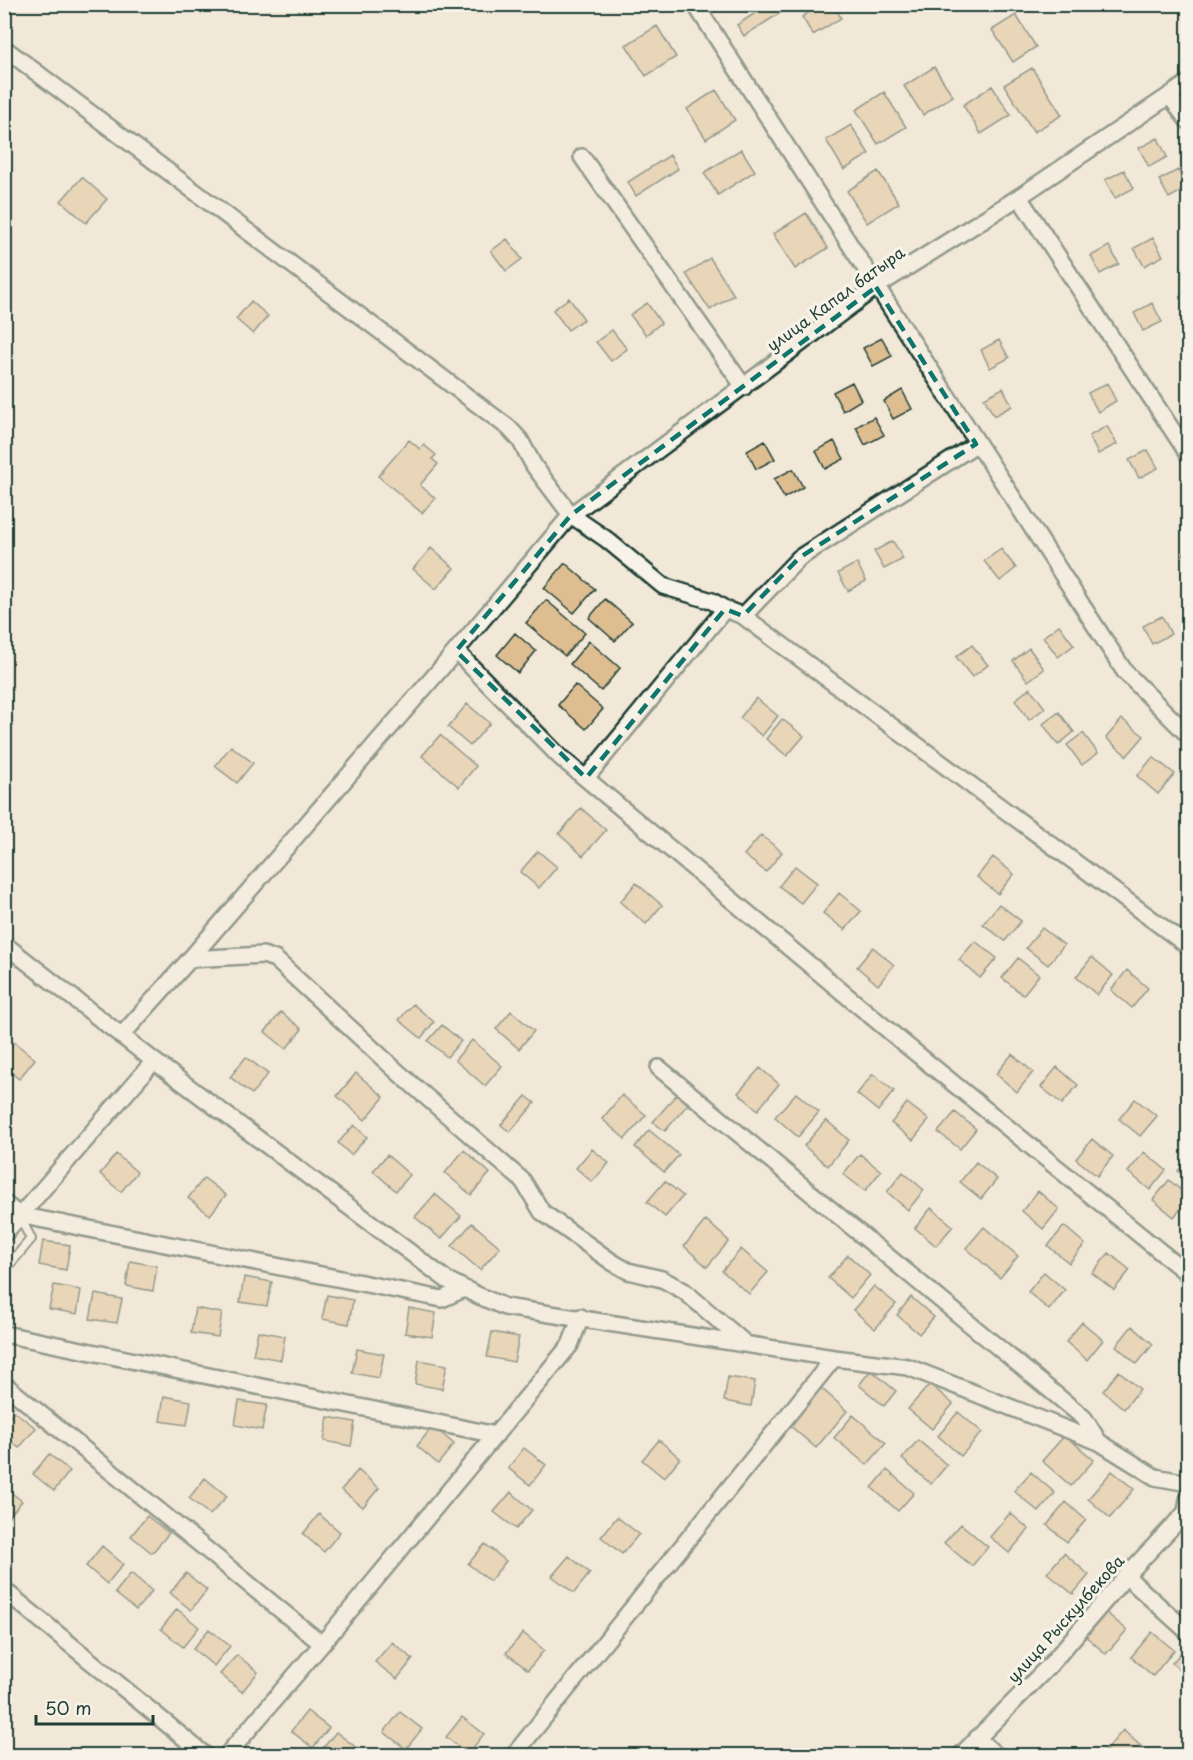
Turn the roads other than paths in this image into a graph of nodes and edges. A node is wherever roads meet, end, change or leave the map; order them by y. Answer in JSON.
{"nodes":[{"id":1,"x":695,"y":4,"type":"edge"},
{"id":2,"x":4,"y":48,"type":"edge"},
{"id":3,"x":1188,"y":83,"type":"edge"},
{"id":4,"x":1170,"y":96,"type":"junction"},
{"id":5,"x":1188,"y":121,"type":"edge"},
{"id":6,"x":582,"y":157,"type":"dead end"},
{"id":7,"x":1019,"y":197,"type":"junction"},
{"id":8,"x":876,"y":287,"type":"junction"},
{"id":9,"x":744,"y":387,"type":"junction"},
{"id":10,"x":976,"y":444,"type":"junction"},
{"id":11,"x":1188,"y":454,"type":"edge"},
{"id":12,"x":571,"y":515,"type":"junction"},
{"id":13,"x":725,"y":609,"type":"junction"},
{"id":14,"x":743,"y":616,"type":"junction"},
{"id":15,"x":456,"y":651,"type":"junction"},
{"id":16,"x":1188,"y":735,"type":"edge"},
{"id":17,"x":586,"y":778,"type":"junction"},
{"id":18,"x":4,"y":944,"type":"edge"},
{"id":19,"x":1188,"y":946,"type":"edge"},
{"id":20,"x":190,"y":959,"type":"junction"},
{"id":21,"x":121,"y":1036,"type":"junction"},
{"id":22,"x":154,"y":1061,"type":"junction"},
{"id":23,"x":659,"y":1068,"type":"dead end"},
{"id":24,"x":4,"y":1203,"type":"edge"},
{"id":25,"x":19,"y":1215,"type":"junction"},
{"id":26,"x":4,"y":1234,"type":"edge"},
{"id":27,"x":4,"y":1271,"type":"edge"},
{"id":28,"x":1188,"y":1274,"type":"edge"},
{"id":29,"x":464,"y":1289,"type":"junction"},
{"id":30,"x":581,"y":1317,"type":"junction"},
{"id":31,"x":4,"y":1334,"type":"edge"},
{"id":32,"x":746,"y":1344,"type":"junction"},
{"id":33,"x":834,"y":1358,"type":"junction"},
{"id":34,"x":4,"y":1384,"type":"edge"},
{"id":35,"x":496,"y":1435,"type":"junction"},
{"id":36,"x":1099,"y":1442,"type":"junction"},
{"id":37,"x":1188,"y":1484,"type":"edge"},
{"id":38,"x":1188,"y":1498,"type":"edge"},
{"id":39,"x":1126,"y":1576,"type":"junction"},
{"id":40,"x":4,"y":1590,"type":"edge"},
{"id":41,"x":1188,"y":1632,"type":"edge"},
{"id":42,"x":322,"y":1644,"type":"junction"},
{"id":43,"x":977,"y":1738,"type":"junction"},
{"id":44,"x":206,"y":1755,"type":"edge"},
{"id":45,"x":226,"y":1755,"type":"edge"},
{"id":46,"x":513,"y":1755,"type":"edge"},
{"id":47,"x":960,"y":1755,"type":"edge"},
{"id":48,"x":997,"y":1755,"type":"edge"}],
"edges":[{"from":1,"to":8,"type":"street"},
{"from":2,"to":12,"type":"street"},
{"from":3,"to":4,"type":"street","name":"улица Капал батыра"},
{"from":4,"to":5,"type":"street"},
{"from":4,"to":7,"type":"street","name":"улица Капал батыра"},
{"from":6,"to":9,"type":"street"},
{"from":7,"to":8,"type":"street","name":"улица Капал батыра"},
{"from":7,"to":11,"type":"street"},
{"from":8,"to":9,"type":"street","name":"улица Капал батыра"},
{"from":8,"to":10,"type":"street"},
{"from":9,"to":12,"type":"street","name":"улица Капал батыра"},
{"from":10,"to":14,"type":"street"},
{"from":10,"to":16,"type":"street"},
{"from":12,"to":13,"type":"street"},
{"from":12,"to":15,"type":"street","name":"улица Капал батыра"},
{"from":13,"to":14,"type":"street"},
{"from":13,"to":17,"type":"street"},
{"from":14,"to":19,"type":"street"},
{"from":15,"to":17,"type":"street"},
{"from":15,"to":20,"type":"street","name":"улица Капал батыра"},
{"from":17,"to":28,"type":"street"},
{"from":18,"to":21,"type":"street"},
{"from":20,"to":21,"type":"street","name":"улица Капал батыра"},
{"from":20,"to":32,"type":"street"},
{"from":21,"to":22,"type":"street"},
{"from":22,"to":25,"type":"street"},
{"from":22,"to":29,"type":"street"},
{"from":23,"to":36,"type":"street"},
{"from":24,"to":25,"type":"street"},
{"from":25,"to":26,"type":"street"},
{"from":25,"to":27,"type":"lane"},
{"from":25,"to":29,"type":"street"},
{"from":29,"to":30,"type":"street"},
{"from":30,"to":32,"type":"street"},
{"from":30,"to":35,"type":"street"},
{"from":31,"to":35,"type":"street"},
{"from":32,"to":33,"type":"street"},
{"from":33,"to":36,"type":"street"},
{"from":33,"to":46,"type":"street"},
{"from":34,"to":42,"type":"street"},
{"from":35,"to":42,"type":"street"},
{"from":36,"to":37,"type":"street"},
{"from":38,"to":39,"type":"street","name":"улица Рыскулбекова"},
{"from":39,"to":41,"type":"street"},
{"from":39,"to":43,"type":"street","name":"улица Рыскулбекова"},
{"from":40,"to":44,"type":"street"},
{"from":42,"to":45,"type":"street"},
{"from":43,"to":47,"type":"street","name":"улица Рыскулбекова"},
{"from":43,"to":48,"type":"street"}]}
